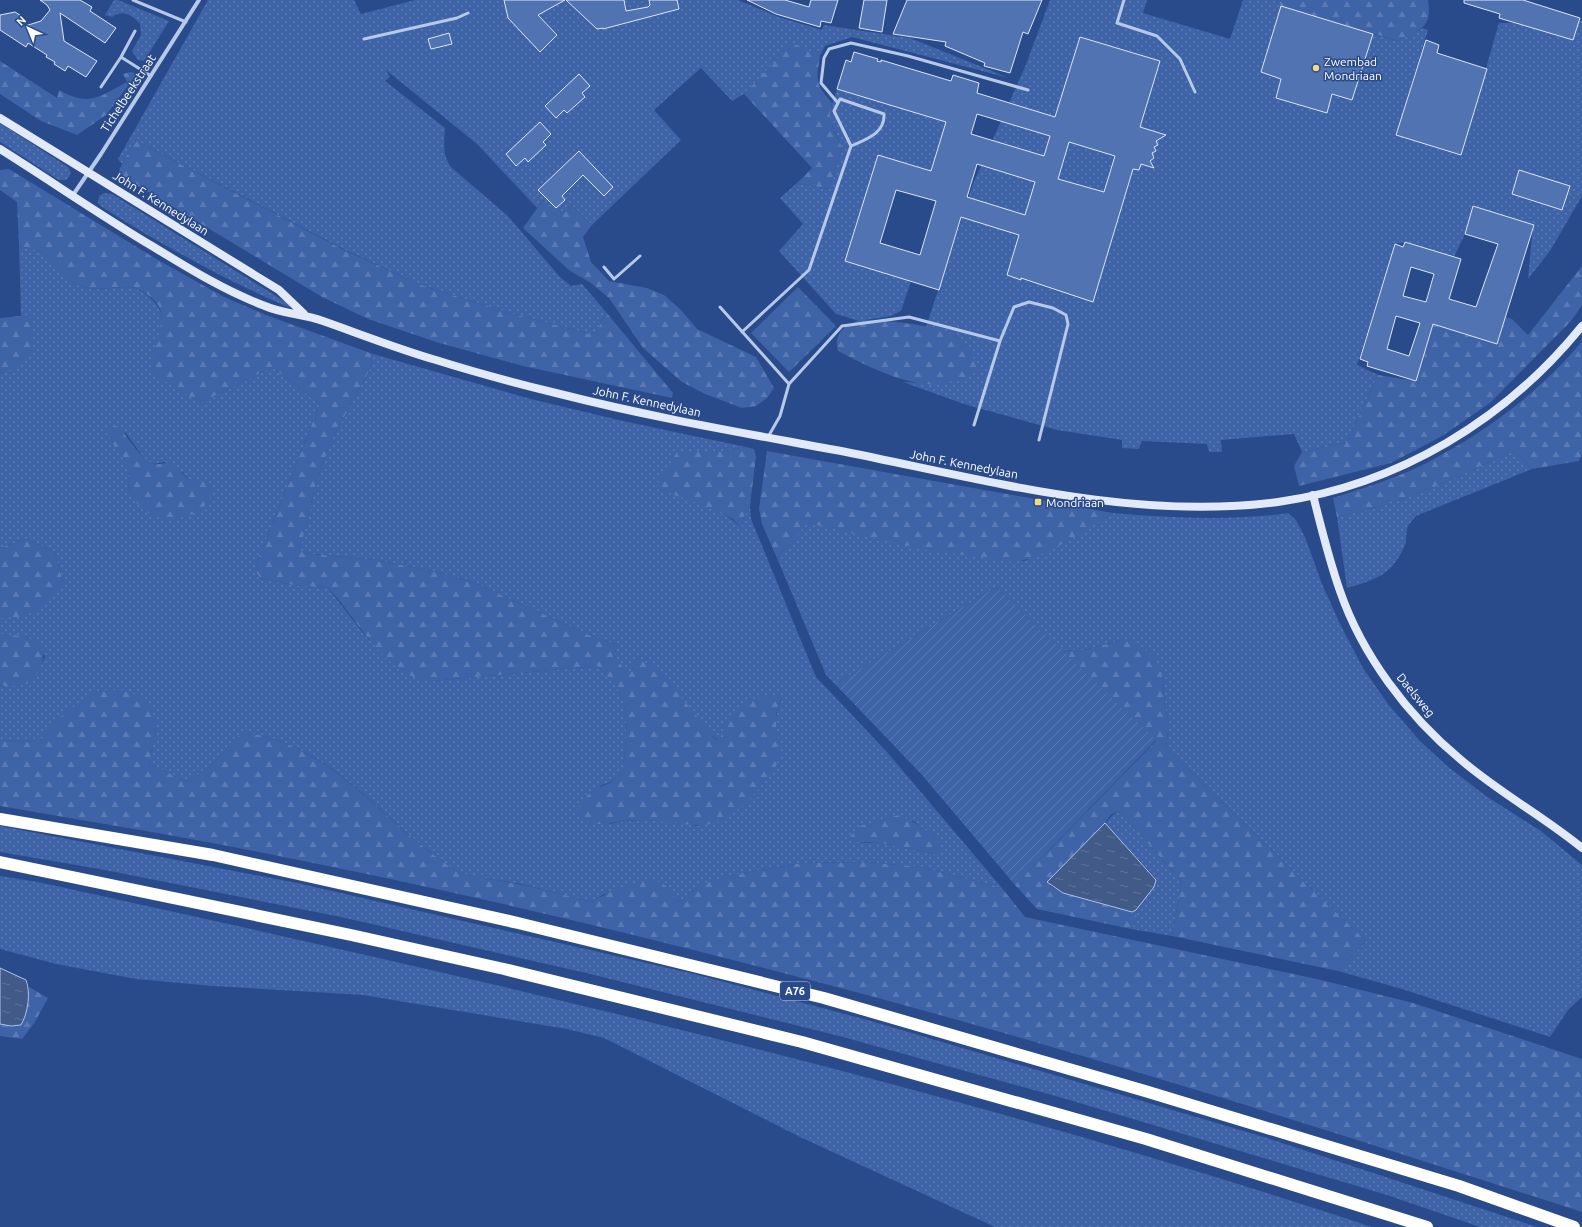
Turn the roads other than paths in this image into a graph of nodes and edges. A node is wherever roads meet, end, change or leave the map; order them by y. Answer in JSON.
{"nodes":[{"id":1,"x":133,"y":0,"type":"edge"},
{"id":2,"x":199,"y":0,"type":"edge"},
{"id":3,"x":1124,"y":0,"type":"edge"},
{"id":4,"x":468,"y":13,"type":"dead end"},
{"id":5,"x":186,"y":22,"type":"junction"},
{"id":6,"x":135,"y":31,"type":"dead end"},
{"id":7,"x":364,"y":39,"type":"dead end"},
{"id":8,"x":121,"y":56,"type":"junction"},
{"id":9,"x":151,"y":76,"type":"junction"},
{"id":10,"x":101,"y":87,"type":"dead end"},
{"id":11,"x":1028,"y":90,"type":"dead end"},
{"id":12,"x":1195,"y":92,"type":"dead end"},
{"id":13,"x":838,"y":103,"type":"junction"},
{"id":14,"x":0,"y":118,"type":"edge"},
{"id":15,"x":851,"y":146,"type":"junction"},
{"id":16,"x":0,"y":149,"type":"edge"},
{"id":17,"x":88,"y":173,"type":"junction"},
{"id":18,"x":73,"y":196,"type":"junction"},
{"id":19,"x":640,"y":256,"type":"dead end"},
{"id":20,"x":604,"y":267,"type":"dead end"},
{"id":21,"x":720,"y":307,"type":"dead end"},
{"id":22,"x":304,"y":314,"type":"junction"},
{"id":23,"x":1582,"y":326,"type":"edge"},
{"id":24,"x":742,"y":332,"type":"junction"},
{"id":25,"x":1000,"y":341,"type":"junction"},
{"id":26,"x":789,"y":384,"type":"junction"},
{"id":27,"x":974,"y":425,"type":"dead end"},
{"id":28,"x":768,"y":437,"type":"junction"},
{"id":29,"x":1039,"y":440,"type":"dead end"},
{"id":30,"x":1313,"y":495,"type":"junction"},
{"id":31,"x":0,"y":819,"type":"edge"},
{"id":32,"x":1582,"y":848,"type":"edge"},
{"id":33,"x":0,"y":862,"type":"edge"},
{"id":34,"x":1427,"y":1227,"type":"edge"},
{"id":35,"x":1574,"y":1227,"type":"edge"}],
"edges":[{"from":1,"to":5,"type":"lane"},
{"from":2,"to":5,"type":"street","name":"Tichelbeekstraat"},
{"from":3,"to":12,"type":"lane"},
{"from":4,"to":7,"type":"lane"},
{"from":5,"to":9,"type":"street","name":"Tichelbeekstraat"},
{"from":6,"to":8,"type":"lane"},
{"from":8,"to":9,"type":"lane"},
{"from":8,"to":10,"type":"lane"},
{"from":9,"to":17,"type":"street","name":"Tichelbeekstraat"},
{"from":11,"to":13,"type":"lane"},
{"from":13,"to":15,"type":"lane"},
{"from":13,"to":15,"type":"lane"},
{"from":14,"to":17,"type":"street","name":"John F. Kennedylaan"},
{"from":15,"to":24,"type":"lane"},
{"from":16,"to":18,"type":"street","name":"John F. Kennedylaan"},
{"from":17,"to":18,"type":"street","name":"Tichelbeekstraat"},
{"from":17,"to":22,"type":"street","name":"John F. Kennedylaan"},
{"from":18,"to":22,"type":"street","name":"John F. Kennedylaan"},
{"from":19,"to":20,"type":"lane"},
{"from":21,"to":24,"type":"lane"},
{"from":22,"to":28,"type":"street","name":"John F. Kennedylaan"},
{"from":23,"to":30,"type":"street","name":"John F. Kennedylaan"},
{"from":24,"to":26,"type":"lane"},
{"from":25,"to":26,"type":"lane"},
{"from":25,"to":27,"type":"lane"},
{"from":25,"to":29,"type":"lane"},
{"from":26,"to":28,"type":"lane"},
{"from":28,"to":30,"type":"street","name":"John F. Kennedylaan"},
{"from":30,"to":32,"type":"street","name":"Daelsweg"},
{"from":31,"to":35,"type":"highway","number":"A76"},
{"from":33,"to":34,"type":"highway"}]}
